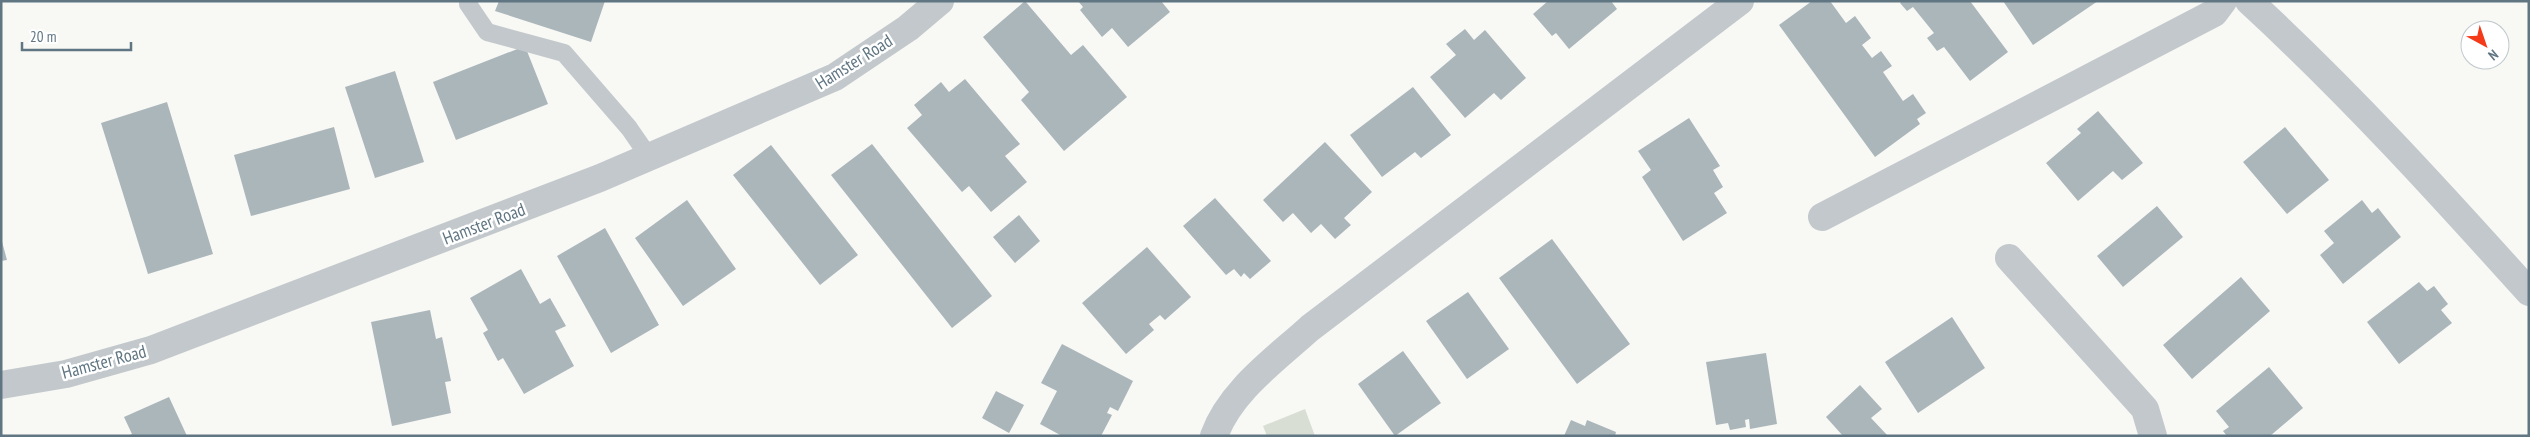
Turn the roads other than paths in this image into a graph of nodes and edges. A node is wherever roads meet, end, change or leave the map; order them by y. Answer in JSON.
{"nodes":[{"id":1,"x":468,"y":1,"type":"edge"},
{"id":2,"x":940,"y":1,"type":"edge"},
{"id":3,"x":1740,"y":1,"type":"edge"},
{"id":4,"x":2223,"y":1,"type":"edge"},
{"id":5,"x":2249,"y":1,"type":"edge"},
{"id":6,"x":649,"y":158,"type":"junction"},
{"id":7,"x":1822,"y":217,"type":"dead end"},
{"id":8,"x":2009,"y":258,"type":"dead end"},
{"id":9,"x":2529,"y":292,"type":"edge"},
{"id":10,"x":1,"y":385,"type":"edge"},
{"id":11,"x":1214,"y":436,"type":"edge"},
{"id":12,"x":2153,"y":436,"type":"edge"}],
"edges":[{"from":1,"to":6,"type":"lane"},
{"from":2,"to":6,"type":"street","name":"Hamster Road"},
{"from":3,"to":11,"type":"street"},
{"from":4,"to":7,"type":"street"},
{"from":5,"to":9,"type":"street"},
{"from":6,"to":10,"type":"street","name":"Hamster Road"},
{"from":8,"to":12,"type":"street"}]}
